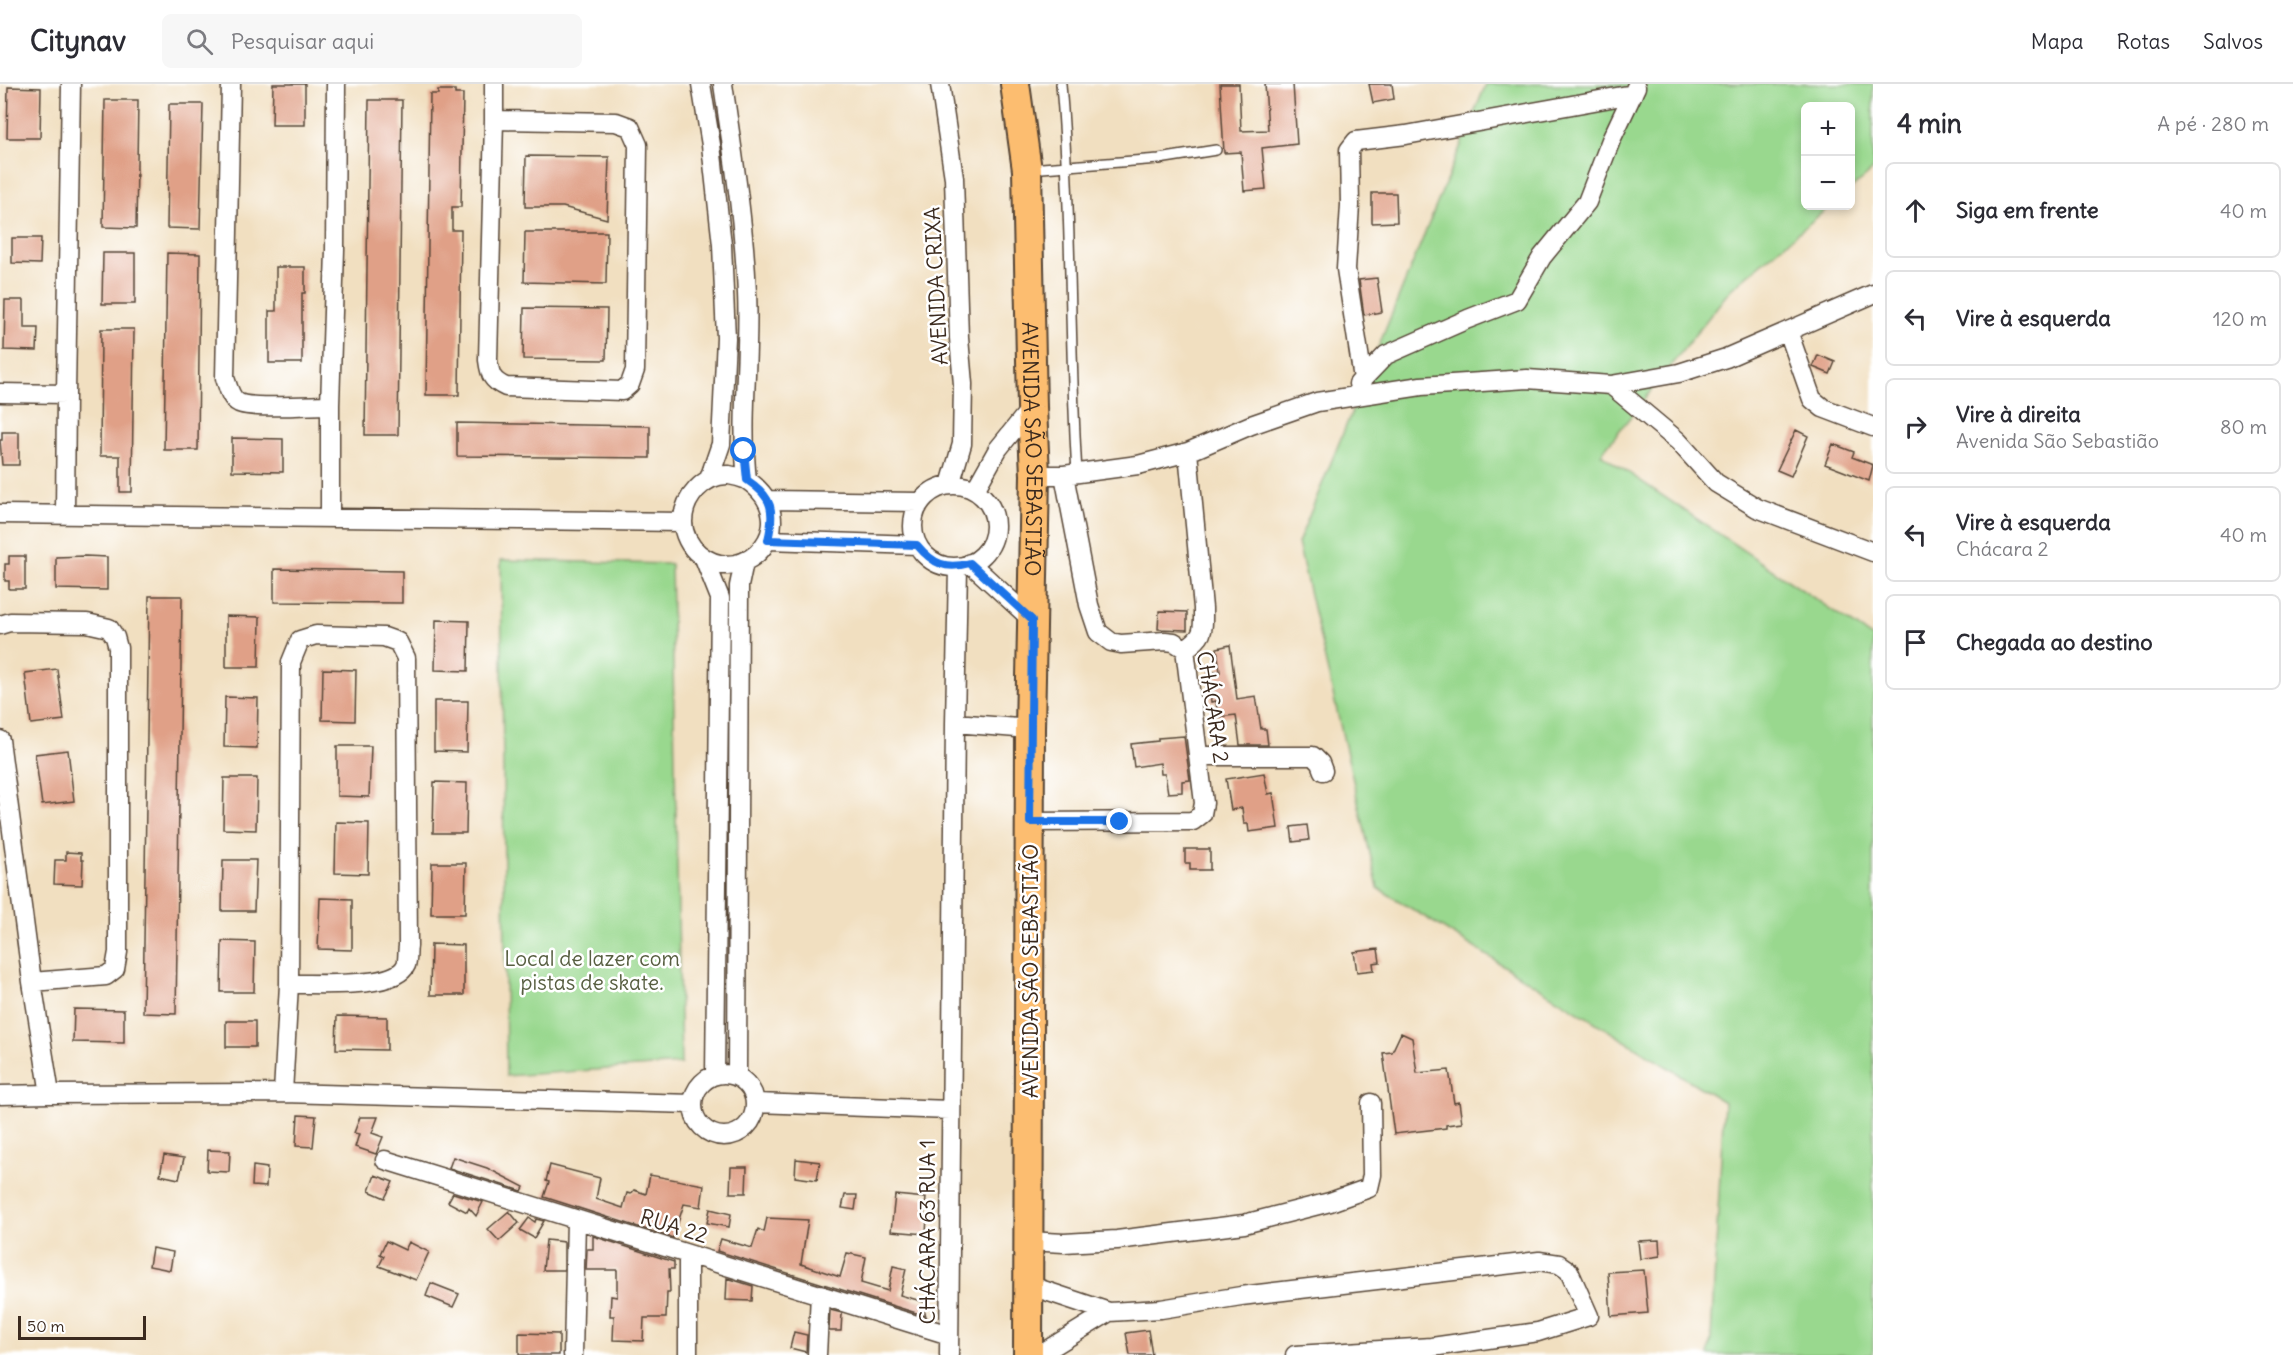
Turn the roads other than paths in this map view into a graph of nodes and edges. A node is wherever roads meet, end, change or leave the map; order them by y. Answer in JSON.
{"nodes":[{"id":1,"x":71,"y":84,"type":"edge"},
{"id":2,"x":231,"y":84,"type":"edge"},
{"id":3,"x":336,"y":84,"type":"edge"},
{"id":4,"x":494,"y":84,"type":"edge"},
{"id":5,"x":701,"y":84,"type":"edge"},
{"id":6,"x":723,"y":84,"type":"edge"},
{"id":7,"x":940,"y":84,"type":"edge"},
{"id":8,"x":1015,"y":84,"type":"edge"},
{"id":9,"x":1061,"y":84,"type":"edge"},
{"id":10,"x":1636,"y":89,"type":"edge"},
{"id":11,"x":494,"y":120,"type":"junction"},
{"id":12,"x":1216,"y":150,"type":"dead end"},
{"id":13,"x":1068,"y":166,"type":"junction"},
{"id":14,"x":1027,"y":170,"type":"junction"},
{"id":15,"x":1870,"y":298,"type":"edge"},
{"id":16,"x":1788,"y":331,"type":"junction"},
{"id":17,"x":1363,"y":378,"type":"junction"},
{"id":18,"x":1611,"y":385,"type":"junction"},
{"id":19,"x":0,"y":393,"type":"edge"},
{"id":20,"x":66,"y":394,"type":"junction"},
{"id":21,"x":1344,"y":398,"type":"junction"},
{"id":22,"x":330,"y":405,"type":"junction"},
{"id":23,"x":1032,"y":407,"type":"junction"},
{"id":24,"x":1873,"y":427,"type":"edge"},
{"id":25,"x":1188,"y":452,"type":"junction"},
{"id":26,"x":1071,"y":474,"type":"junction"},
{"id":27,"x":1035,"y":475,"type":"junction"},
{"id":28,"x":709,"y":479,"type":"junction"},
{"id":29,"x":747,"y":480,"type":"junction"},
{"id":30,"x":950,"y":485,"type":"junction"},
{"id":31,"x":975,"y":490,"type":"junction"},
{"id":32,"x":769,"y":500,"type":"junction"},
{"id":33,"x":919,"y":502,"type":"junction"},
{"id":34,"x":0,"y":514,"type":"edge"},
{"id":35,"x":65,"y":514,"type":"junction"},
{"id":36,"x":330,"y":517,"type":"junction"},
{"id":37,"x":683,"y":522,"type":"junction"},
{"id":38,"x":768,"y":540,"type":"junction"},
{"id":39,"x":917,"y":545,"type":"junction"},
{"id":40,"x":1873,"y":552,"type":"edge"},
{"id":41,"x":704,"y":558,"type":"junction"},
{"id":42,"x":744,"y":562,"type":"junction"},
{"id":43,"x":964,"y":565,"type":"junction"},
{"id":44,"x":1032,"y":620,"type":"junction"},
{"id":45,"x":0,"y":626,"type":"edge"},
{"id":46,"x":1185,"y":649,"type":"junction"},
{"id":47,"x":955,"y":723,"type":"junction"},
{"id":48,"x":1030,"y":729,"type":"junction"},
{"id":49,"x":0,"y":740,"type":"edge"},
{"id":50,"x":1199,"y":756,"type":"junction"},
{"id":51,"x":1323,"y":771,"type":"dead end"},
{"id":52,"x":1030,"y":822,"type":"junction"},
{"id":53,"x":32,"y":982,"type":"junction"},
{"id":54,"x":289,"y":984,"type":"junction"},
{"id":55,"x":715,"y":1076,"type":"junction"},
{"id":56,"x":737,"y":1077,"type":"junction"},
{"id":57,"x":283,"y":1093,"type":"junction"},
{"id":58,"x":50,"y":1094,"type":"junction"},
{"id":59,"x":0,"y":1095,"type":"edge"},
{"id":60,"x":756,"y":1103,"type":"junction"},
{"id":61,"x":1371,"y":1103,"type":"dead end"},
{"id":62,"x":693,"y":1104,"type":"junction"},
{"id":63,"x":950,"y":1110,"type":"junction"},
{"id":64,"x":385,"y":1160,"type":"dead end"},
{"id":65,"x":576,"y":1220,"type":"junction"},
{"id":66,"x":1028,"y":1241,"type":"junction"},
{"id":67,"x":688,"y":1254,"type":"junction"},
{"id":68,"x":1028,"y":1285,"type":"junction"},
{"id":69,"x":820,"y":1294,"type":"junction"},
{"id":70,"x":1109,"y":1312,"type":"junction"},
{"id":71,"x":949,"y":1335,"type":"junction"},
{"id":72,"x":573,"y":1355,"type":"edge"},
{"id":73,"x":688,"y":1355,"type":"edge"},
{"id":74,"x":817,"y":1355,"type":"edge"},
{"id":75,"x":949,"y":1355,"type":"edge"},
{"id":76,"x":1028,"y":1355,"type":"edge"},
{"id":77,"x":1040,"y":1355,"type":"edge"},
{"id":78,"x":1295,"y":1355,"type":"edge"}],
"edges":[{"from":1,"to":20,"type":"street"},
{"from":2,"to":22,"type":"street"},
{"from":3,"to":22,"type":"street"},
{"from":4,"to":11,"type":"street"},
{"from":5,"to":28,"type":"street"},
{"from":6,"to":29,"type":"street"},
{"from":7,"to":30,"type":"street","name":"AVENIDA CRIXA"},
{"from":8,"to":14,"type":"main road","name":"AVENIDA SÃO SEBASTIÃO"},
{"from":9,"to":13,"type":"lane"},
{"from":10,"to":17,"type":"street"},
{"from":10,"to":17,"type":"street"},
{"from":11,"to":11,"type":"street"},
{"from":12,"to":13,"type":"lane"},
{"from":13,"to":14,"type":"lane"},
{"from":13,"to":26,"type":"lane"},
{"from":14,"to":23,"type":"main road","name":"AVENIDA SÃO SEBASTIÃO"},
{"from":15,"to":16,"type":"street"},
{"from":16,"to":18,"type":"street"},
{"from":16,"to":24,"type":"street"},
{"from":17,"to":21,"type":"street"},
{"from":18,"to":21,"type":"street"},
{"from":18,"to":40,"type":"street"},
{"from":19,"to":20,"type":"street"},
{"from":20,"to":35,"type":"street"},
{"from":21,"to":25,"type":"street"},
{"from":22,"to":36,"type":"street"},
{"from":23,"to":27,"type":"main road","name":"AVENIDA SÃO SEBASTIÃO"},
{"from":23,"to":31,"type":"street"},
{"from":25,"to":26,"type":"street"},
{"from":25,"to":46,"type":"street"},
{"from":26,"to":27,"type":"street"},
{"from":26,"to":46,"type":"street","name":"CHÁCARA 2"},
{"from":27,"to":44,"type":"main road","name":"AVENIDA SÃO SEBASTIÃO"},
{"from":28,"to":29,"type":"street"},
{"from":28,"to":37,"type":"street"},
{"from":29,"to":32,"type":"street"},
{"from":30,"to":31,"type":"street"},
{"from":30,"to":33,"type":"street"},
{"from":31,"to":43,"type":"street"},
{"from":32,"to":33,"type":"street"},
{"from":32,"to":38,"type":"street"},
{"from":33,"to":39,"type":"street"},
{"from":34,"to":35,"type":"street"},
{"from":35,"to":36,"type":"street"},
{"from":36,"to":37,"type":"street"},
{"from":37,"to":41,"type":"street"},
{"from":38,"to":39,"type":"street"},
{"from":38,"to":42,"type":"street"},
{"from":39,"to":43,"type":"street"},
{"from":41,"to":42,"type":"street"},
{"from":41,"to":55,"type":"street"},
{"from":42,"to":56,"type":"street"},
{"from":43,"to":44,"type":"street"},
{"from":43,"to":47,"type":"street","name":"CHÁCARA 63 RUA 1"},
{"from":44,"to":48,"type":"main road","name":"AVENIDA SÃO SEBASTIÃO"},
{"from":45,"to":53,"type":"street"},
{"from":46,"to":50,"type":"street","name":"CHÁCARA 2"},
{"from":47,"to":48,"type":"street"},
{"from":47,"to":63,"type":"street","name":"CHÁCARA 63 RUA 1"},
{"from":48,"to":52,"type":"main road","name":"AVENIDA SÃO SEBASTIÃO"},
{"from":49,"to":53,"type":"street"},
{"from":50,"to":51,"type":"street"},
{"from":50,"to":52,"type":"street","name":"CHÁCARA 2"},
{"from":52,"to":66,"type":"main road","name":"AVENIDA SÃO SEBASTIÃO"},
{"from":53,"to":58,"type":"street"},
{"from":54,"to":54,"type":"street"},
{"from":54,"to":57,"type":"street"},
{"from":55,"to":56,"type":"street"},
{"from":55,"to":62,"type":"street"},
{"from":56,"to":60,"type":"street"},
{"from":57,"to":58,"type":"street"},
{"from":57,"to":62,"type":"street"},
{"from":58,"to":59,"type":"street"},
{"from":60,"to":62,"type":"street"},
{"from":60,"to":63,"type":"street"},
{"from":61,"to":66,"type":"street"},
{"from":63,"to":71,"type":"street","name":"CHÁCARA 63 RUA 1"},
{"from":64,"to":65,"type":"street","name":"RUA 22"},
{"from":65,"to":67,"type":"street","name":"RUA 22"},
{"from":65,"to":72,"type":"street"},
{"from":66,"to":68,"type":"main road","name":"AVENIDA SÃO SEBASTIÃO"},
{"from":67,"to":69,"type":"street","name":"RUA 22"},
{"from":67,"to":73,"type":"street"},
{"from":68,"to":70,"type":"street"},
{"from":68,"to":76,"type":"main road","name":"AVENIDA SÃO SEBASTIÃO"},
{"from":69,"to":71,"type":"street","name":"RUA 22"},
{"from":69,"to":74,"type":"street"},
{"from":70,"to":77,"type":"street"},
{"from":70,"to":78,"type":"street"},
{"from":71,"to":75,"type":"street","name":"CHÁCARA 63 RUA 1"}]}
